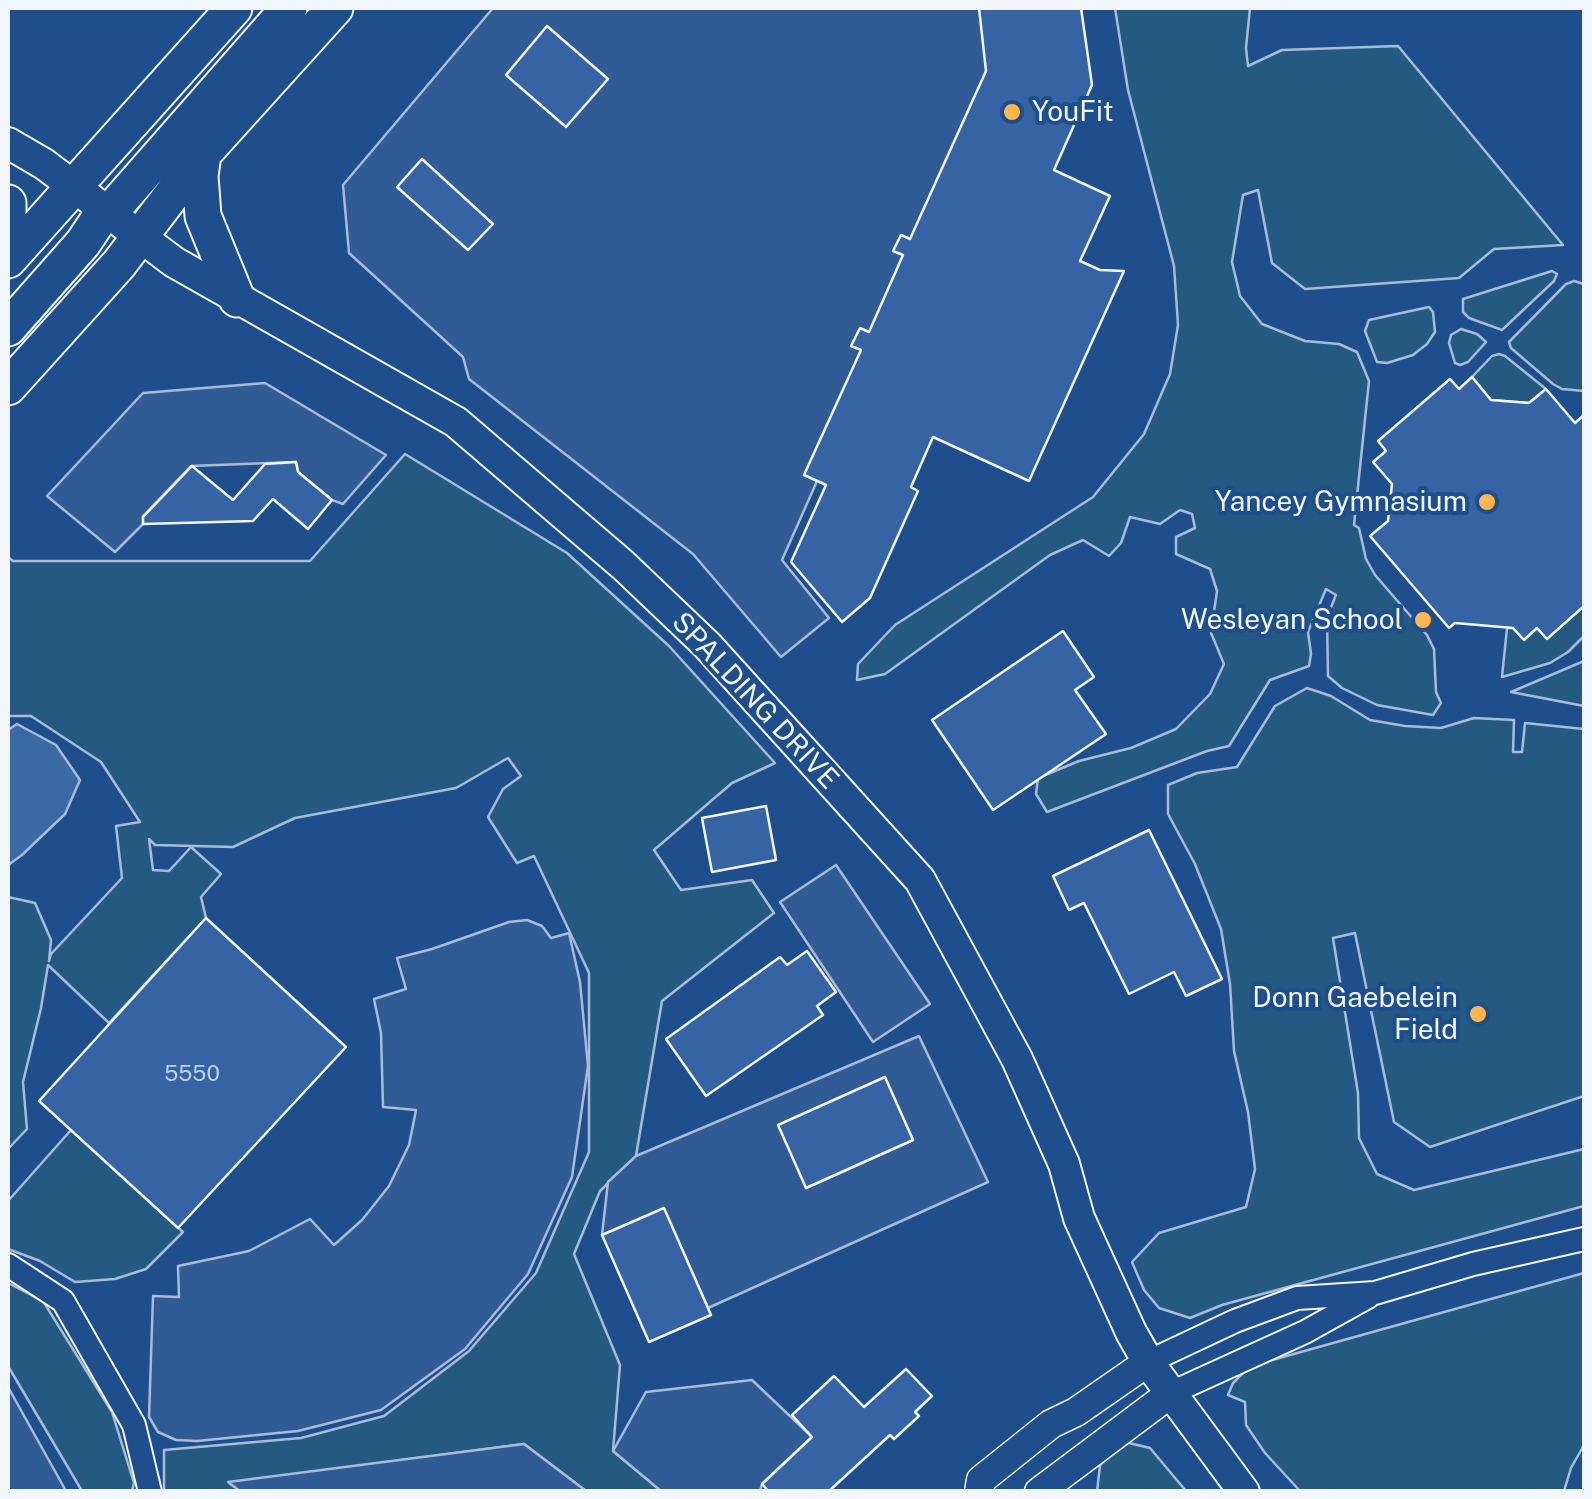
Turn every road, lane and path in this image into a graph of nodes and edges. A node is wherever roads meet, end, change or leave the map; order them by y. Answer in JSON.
{"nodes":[{"id":1,"x":234,"y":8,"type":"edge"},
{"id":2,"x":288,"y":8,"type":"edge"},
{"id":3,"x":335,"y":8,"type":"edge"},
{"id":4,"x":8,"y":142,"type":"edge"},
{"id":5,"x":203,"y":154,"type":"junction"},
{"id":6,"x":72,"y":185,"type":"junction"},
{"id":7,"x":8,"y":204,"type":"edge"},
{"id":8,"x":107,"y":211,"type":"junction"},
{"id":9,"x":139,"y":235,"type":"junction"},
{"id":10,"x":8,"y":251,"type":"edge"},
{"id":11,"x":8,"y":260,"type":"edge"},
{"id":12,"x":236,"y":299,"type":"junction"},
{"id":13,"x":8,"y":328,"type":"edge"},
{"id":14,"x":8,"y":387,"type":"edge"},
{"id":15,"x":1584,"y":1239,"type":"edge"},
{"id":16,"x":8,"y":1266,"type":"edge"},
{"id":17,"x":1375,"y":1293,"type":"junction"},
{"id":18,"x":1148,"y":1362,"type":"junction"},
{"id":19,"x":1172,"y":1394,"type":"junction"},
{"id":20,"x":150,"y":1492,"type":"edge"},
{"id":21,"x":979,"y":1492,"type":"edge"},
{"id":22,"x":1038,"y":1492,"type":"edge"},
{"id":23,"x":1244,"y":1492,"type":"edge"}],
"edges":[{"from":1,"to":6,"type":"highway"},
{"from":2,"to":8,"type":"highway"},
{"from":3,"to":5,"type":"highway"},
{"from":4,"to":6,"type":"main road","name":"SPALDING DRIVE"},
{"from":5,"to":9,"type":"highway"},
{"from":5,"to":12,"type":"highway"},
{"from":6,"to":8,"type":"main road","name":"SPALDING DRIVE"},
{"from":6,"to":11,"type":"highway"},
{"from":7,"to":10,"type":"highway"},
{"from":8,"to":9,"type":"main road","name":"SPALDING DRIVE"},
{"from":8,"to":13,"type":"highway"},
{"from":9,"to":12,"type":"main road","name":"SPALDING DRIVE"},
{"from":9,"to":14,"type":"highway"},
{"from":12,"to":18,"type":"main road","name":"SPALDING DRIVE"},
{"from":15,"to":17,"type":"street"},
{"from":16,"to":20,"type":"street"},
{"from":17,"to":18,"type":"street"},
{"from":17,"to":19,"type":"street"},
{"from":18,"to":19,"type":"main road","name":"SPALDING DRIVE"},
{"from":18,"to":21,"type":"street"},
{"from":19,"to":22,"type":"street"},
{"from":19,"to":23,"type":"main road","name":"SPALDING DRIVE"}]}
